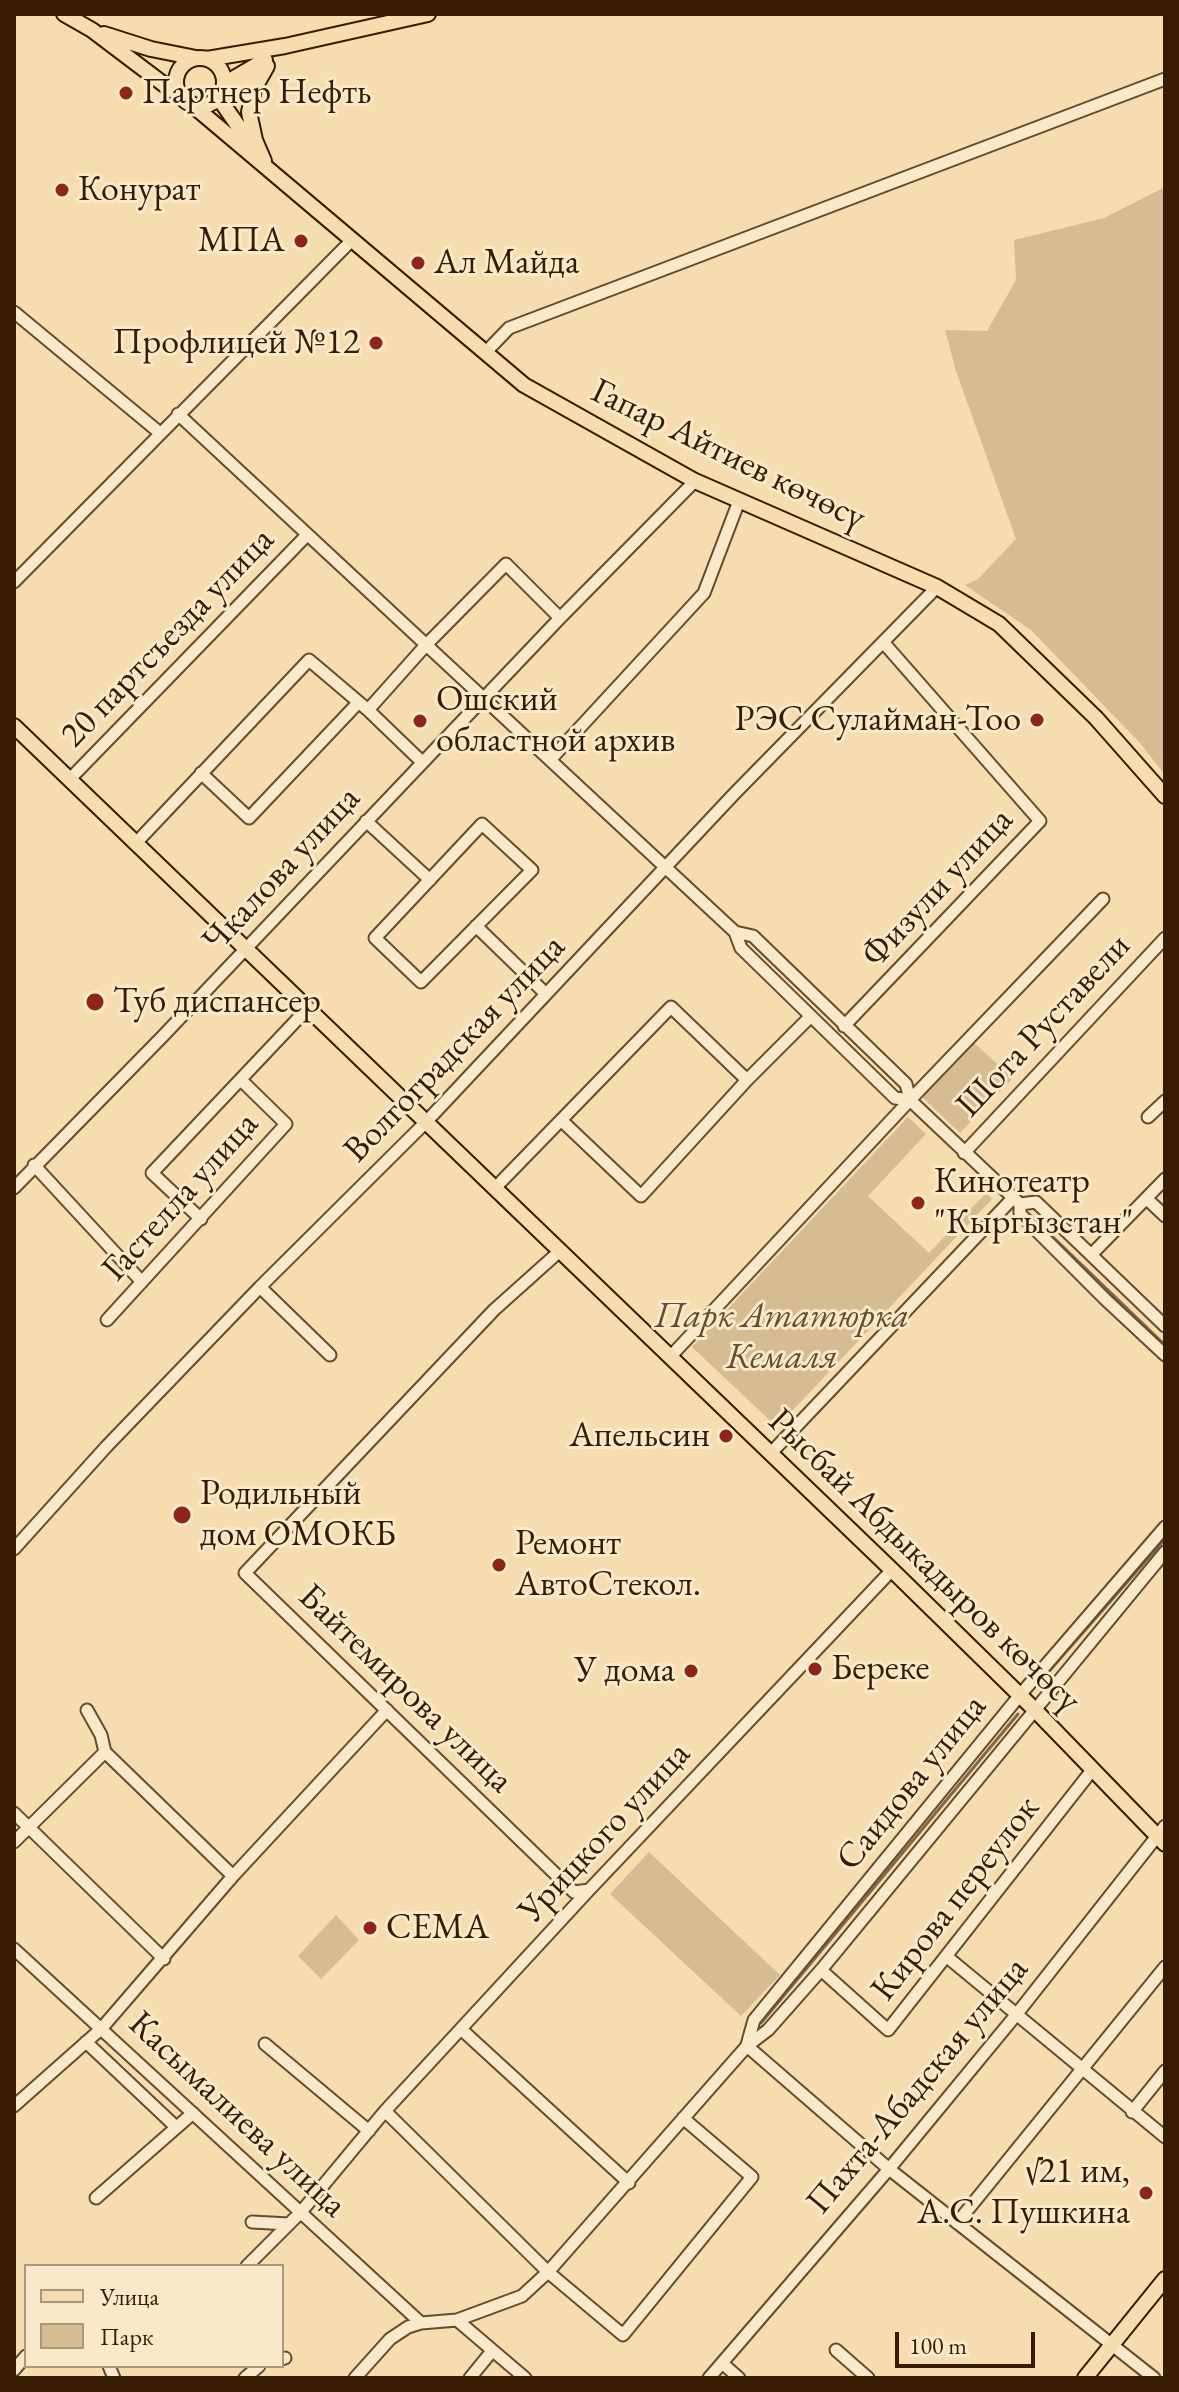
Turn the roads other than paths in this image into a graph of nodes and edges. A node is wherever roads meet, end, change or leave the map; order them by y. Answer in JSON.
{"nodes":[{"id":1,"x":64,"y":14,"type":"edge"},
{"id":2,"x":428,"y":14,"type":"edge"},
{"id":3,"x":92,"y":30,"type":"junction"},
{"id":4,"x":281,"y":49,"type":"junction"},
{"id":5,"x":203,"y":59,"type":"junction"},
{"id":6,"x":267,"y":66,"type":"junction"},
{"id":7,"x":1165,"y":79,"type":"edge"},
{"id":8,"x":221,"y":92,"type":"junction"},
{"id":9,"x":184,"y":98,"type":"junction"},
{"id":10,"x":266,"y":166,"type":"junction"},
{"id":11,"x":351,"y":241,"type":"junction"},
{"id":12,"x":14,"y":312,"type":"edge"},
{"id":13,"x":485,"y":353,"type":"junction"},
{"id":14,"x":178,"y":414,"type":"junction"},
{"id":15,"x":160,"y":433,"type":"junction"},
{"id":16,"x":695,"y":481,"type":"junction"},
{"id":17,"x":739,"y":501,"type":"junction"},
{"id":18,"x":307,"y":535,"type":"junction"},
{"id":19,"x":14,"y":582,"type":"edge"},
{"id":20,"x":937,"y":587,"type":"junction"},
{"id":21,"x":560,"y":618,"type":"junction"},
{"id":22,"x":883,"y":642,"type":"junction"},
{"id":23,"x":426,"y":645,"type":"junction"},
{"id":24,"x":484,"y":697,"type":"junction"},
{"id":25,"x":362,"y":707,"type":"junction"},
{"id":26,"x":14,"y":726,"type":"edge"},
{"id":27,"x":550,"y":760,"type":"junction"},
{"id":28,"x":422,"y":762,"type":"junction"},
{"id":29,"x":201,"y":773,"type":"junction"},
{"id":30,"x":69,"y":780,"type":"junction"},
{"id":31,"x":1165,"y":796,"type":"edge"},
{"id":32,"x":366,"y":821,"type":"junction"},
{"id":33,"x":135,"y":844,"type":"junction"},
{"id":34,"x":665,"y":869,"type":"junction"},
{"id":35,"x":430,"y":880,"type":"junction"},
{"id":36,"x":1103,"y":899,"type":"dead end"},
{"id":37,"x":476,"y":926,"type":"junction"},
{"id":38,"x":735,"y":932,"type":"junction"},
{"id":39,"x":1165,"y":938,"type":"edge"},
{"id":40,"x":246,"y":949,"type":"junction"},
{"id":41,"x":546,"y":994,"type":"junction"},
{"id":42,"x":308,"y":1008,"type":"junction"},
{"id":43,"x":810,"y":1017,"type":"junction"},
{"id":44,"x":844,"y":1026,"type":"junction"},
{"id":45,"x":241,"y":1080,"type":"junction"},
{"id":46,"x":747,"y":1080,"type":"junction"},
{"id":47,"x":910,"y":1100,"type":"junction"},
{"id":48,"x":1165,"y":1101,"type":"edge"},
{"id":49,"x":1148,"y":1117,"type":"dead end"},
{"id":50,"x":561,"y":1120,"type":"junction"},
{"id":51,"x":426,"y":1122,"type":"junction"},
{"id":52,"x":964,"y":1153,"type":"junction"},
{"id":53,"x":34,"y":1165,"type":"junction"},
{"id":54,"x":1165,"y":1179,"type":"edge"},
{"id":55,"x":14,"y":1188,"type":"edge"},
{"id":56,"x":495,"y":1188,"type":"junction"},
{"id":57,"x":1147,"y":1199,"type":"junction"},
{"id":58,"x":1016,"y":1201,"type":"junction"},
{"id":59,"x":1165,"y":1216,"type":"edge"},
{"id":60,"x":201,"y":1219,"type":"junction"},
{"id":61,"x":561,"y":1250,"type":"junction"},
{"id":62,"x":1091,"y":1255,"type":"junction"},
{"id":63,"x":142,"y":1282,"type":"junction"},
{"id":64,"x":260,"y":1287,"type":"junction"},
{"id":65,"x":107,"y":1320,"type":"dead end"},
{"id":66,"x":1165,"y":1326,"type":"edge"},
{"id":67,"x":330,"y":1355,"type":"dead end"},
{"id":68,"x":1165,"y":1355,"type":"edge"},
{"id":69,"x":671,"y":1356,"type":"junction"},
{"id":70,"x":771,"y":1453,"type":"junction"},
{"id":71,"x":1165,"y":1527,"type":"edge"},
{"id":72,"x":14,"y":1549,"type":"edge"},
{"id":73,"x":1165,"y":1552,"type":"edge"},
{"id":74,"x":892,"y":1570,"type":"junction"},
{"id":75,"x":1020,"y":1695,"type":"junction"},
{"id":76,"x":1034,"y":1709,"type":"junction"},
{"id":77,"x":87,"y":1710,"type":"dead end"},
{"id":78,"x":387,"y":1710,"type":"junction"},
{"id":79,"x":105,"y":1752,"type":"junction"},
{"id":80,"x":1093,"y":1769,"type":"junction"},
{"id":81,"x":14,"y":1813,"type":"edge"},
{"id":82,"x":29,"y":1827,"type":"junction"},
{"id":83,"x":1162,"y":1835,"type":"edge"},
{"id":84,"x":14,"y":1842,"type":"edge"},
{"id":85,"x":233,"y":1876,"type":"junction"},
{"id":86,"x":589,"y":1890,"type":"junction"},
{"id":87,"x":14,"y":1949,"type":"edge"},
{"id":88,"x":946,"y":1956,"type":"junction"},
{"id":89,"x":164,"y":1959,"type":"junction"},
{"id":90,"x":1165,"y":1967,"type":"edge"},
{"id":91,"x":821,"y":1970,"type":"junction"},
{"id":92,"x":1016,"y":2015,"type":"junction"},
{"id":93,"x":101,"y":2029,"type":"junction"},
{"id":94,"x":462,"y":2030,"type":"junction"},
{"id":95,"x":86,"y":2042,"type":"junction"},
{"id":96,"x":265,"y":2044,"type":"dead end"},
{"id":97,"x":747,"y":2046,"type":"junction"},
{"id":98,"x":1083,"y":2071,"type":"junction"},
{"id":99,"x":1165,"y":2071,"type":"edge"},
{"id":100,"x":14,"y":2106,"type":"edge"},
{"id":101,"x":385,"y":2111,"type":"junction"},
{"id":102,"x":1132,"y":2112,"type":"junction"},
{"id":103,"x":193,"y":2113,"type":"junction"},
{"id":104,"x":683,"y":2118,"type":"junction"},
{"id":105,"x":176,"y":2127,"type":"junction"},
{"id":106,"x":369,"y":2131,"type":"junction"},
{"id":107,"x":1165,"y":2137,"type":"edge"},
{"id":108,"x":889,"y":2169,"type":"junction"},
{"id":109,"x":629,"y":2183,"type":"junction"},
{"id":110,"x":96,"y":2198,"type":"dead end"},
{"id":111,"x":301,"y":2212,"type":"junction"},
{"id":112,"x":252,"y":2222,"type":"dead end"},
{"id":113,"x":957,"y":2223,"type":"junction"},
{"id":114,"x":289,"y":2224,"type":"junction"},
{"id":115,"x":249,"y":2264,"type":"edge"},
{"id":116,"x":548,"y":2272,"type":"junction"},
{"id":117,"x":1165,"y":2279,"type":"edge"},
{"id":118,"x":457,"y":2320,"type":"junction"},
{"id":119,"x":421,"y":2323,"type":"junction"},
{"id":120,"x":1111,"y":2346,"type":"junction"},
{"id":121,"x":836,"y":2350,"type":"dead end"},
{"id":122,"x":492,"y":2351,"type":"junction"},
{"id":123,"x":722,"y":2363,"type":"junction"},
{"id":124,"x":355,"y":2378,"type":"edge"},
{"id":125,"x":470,"y":2378,"type":"edge"},
{"id":126,"x":525,"y":2378,"type":"edge"},
{"id":127,"x":709,"y":2378,"type":"edge"},
{"id":128,"x":739,"y":2378,"type":"edge"},
{"id":129,"x":868,"y":2378,"type":"edge"},
{"id":130,"x":1085,"y":2378,"type":"edge"},
{"id":131,"x":1154,"y":2378,"type":"edge"}],
"edges":[{"from":1,"to":3,"type":"main road","name":"Гапар Айтиев көчөсү"},
{"from":2,"to":4,"type":"main road"},
{"from":3,"to":5,"type":"main road","name":"Гапар Айтиев көчөсү"},
{"from":3,"to":9,"type":"main road","name":"Гапар Айтиев көчөсү"},
{"from":4,"to":5,"type":"main road"},
{"from":4,"to":6,"type":"main road"},
{"from":4,"to":8,"type":"main road"},
{"from":5,"to":8,"type":"main road"},
{"from":5,"to":9,"type":"main road"},
{"from":6,"to":8,"type":"main road"},
{"from":6,"to":10,"type":"main road"},
{"from":7,"to":13,"type":"street"},
{"from":8,"to":9,"type":"main road"},
{"from":8,"to":10,"type":"main road","name":"Гапар Айтиев көчөсү"},
{"from":9,"to":10,"type":"main road","name":"Гапар Айтиев көчөсү"},
{"from":10,"to":11,"type":"main road","name":"Гапар Айтиев көчөсү"},
{"from":11,"to":13,"type":"main road","name":"Гапар Айтиев көчөсү"},
{"from":11,"to":14,"type":"street"},
{"from":12,"to":15,"type":"street"},
{"from":13,"to":16,"type":"main road","name":"Гапар Айтиев көчөсү"},
{"from":14,"to":15,"type":"street"},
{"from":14,"to":18,"type":"street"},
{"from":15,"to":19,"type":"street"},
{"from":16,"to":17,"type":"main road","name":"Гапар Айтиев көчөсү"},
{"from":16,"to":21,"type":"street","name":"Чкалова улица"},
{"from":17,"to":20,"type":"main road","name":"Гапар Айтиев көчөсү"},
{"from":17,"to":27,"type":"street"},
{"from":18,"to":23,"type":"street"},
{"from":18,"to":30,"type":"street","name":"20 партсъезда улица"},
{"from":20,"to":22,"type":"street","name":"Волгоградская улица"},
{"from":20,"to":31,"type":"main road","name":"Гапар Айтиев көчөсү"},
{"from":21,"to":23,"type":"street"},
{"from":21,"to":24,"type":"street","name":"Чкалова улица"},
{"from":22,"to":34,"type":"street","name":"Волгоградская улица"},
{"from":22,"to":44,"type":"street","name":"Физули улица"},
{"from":23,"to":24,"type":"street"},
{"from":23,"to":25,"type":"street"},
{"from":24,"to":27,"type":"street"},
{"from":24,"to":28,"type":"street","name":"Чкалова улица"},
{"from":25,"to":28,"type":"street"},
{"from":25,"to":29,"type":"street"},
{"from":25,"to":29,"type":"street"},
{"from":26,"to":30,"type":"main road","name":"Рысбай Абдыкадыров көчөсү"},
{"from":27,"to":34,"type":"street"},
{"from":28,"to":32,"type":"street","name":"Чкалова улица"},
{"from":29,"to":33,"type":"street"},
{"from":30,"to":33,"type":"main road","name":"Рысбай Абдыкадыров көчөсү"},
{"from":32,"to":35,"type":"street"},
{"from":32,"to":40,"type":"street","name":"Чкалова улица"},
{"from":33,"to":40,"type":"main road","name":"Рысбай Абдыкадыров көчөсү"},
{"from":34,"to":38,"type":"street"},
{"from":34,"to":41,"type":"street","name":"Волгоградская улица"},
{"from":35,"to":37,"type":"street"},
{"from":35,"to":37,"type":"street"},
{"from":36,"to":47,"type":"street","name":"Шота Руставели"},
{"from":37,"to":41,"type":"street"},
{"from":38,"to":43,"type":"street"},
{"from":38,"to":44,"type":"street"},
{"from":39,"to":52,"type":"street","name":"Шота Руставели"},
{"from":40,"to":42,"type":"main road","name":"Рысбай Абдыкадыров көчөсү"},
{"from":40,"to":53,"type":"street","name":"Чкалова улица"},
{"from":41,"to":51,"type":"street","name":"Волгоградская улица"},
{"from":42,"to":45,"type":"street"},
{"from":42,"to":51,"type":"main road","name":"Рысбай Абдыкадыров көчөсү"},
{"from":43,"to":46,"type":"street"},
{"from":43,"to":47,"type":"street"},
{"from":44,"to":47,"type":"street"},
{"from":45,"to":60,"type":"street","name":"Гастелла улица"},
{"from":45,"to":60,"type":"street"},
{"from":46,"to":50,"type":"street"},
{"from":46,"to":50,"type":"street"},
{"from":47,"to":52,"type":"street"},
{"from":47,"to":69,"type":"street","name":"Шота Руставели"},
{"from":48,"to":49,"type":"street"},
{"from":50,"to":56,"type":"street"},
{"from":51,"to":56,"type":"main road","name":"Рысбай Абдыкадыров көчөсү"},
{"from":51,"to":64,"type":"street","name":"Волгоградская улица"},
{"from":52,"to":58,"type":"street"},
{"from":53,"to":55,"type":"street","name":"Чкалова улица"},
{"from":53,"to":63,"type":"street"},
{"from":54,"to":57,"type":"street"},
{"from":56,"to":61,"type":"main road","name":"Рысбай Абдыкадыров көчөсү"},
{"from":57,"to":59,"type":"street"},
{"from":57,"to":62,"type":"street"},
{"from":58,"to":62,"type":"street"},
{"from":58,"to":68,"type":"street"},
{"from":58,"to":70,"type":"street"},
{"from":60,"to":63,"type":"street","name":"Гастелла улица"},
{"from":61,"to":69,"type":"main road","name":"Рысбай Абдыкадыров көчөсү"},
{"from":61,"to":78,"type":"street","name":"Байтемирова улица"},
{"from":62,"to":66,"type":"street"},
{"from":63,"to":65,"type":"street","name":"Гастелла улица"},
{"from":64,"to":67,"type":"street"},
{"from":64,"to":72,"type":"street","name":"Волгоградская улица"},
{"from":69,"to":70,"type":"main road","name":"Рысбай Абдыкадыров көчөсү"},
{"from":70,"to":74,"type":"main road","name":"Рысбай Абдыкадыров көчөсү"},
{"from":71,"to":75,"type":"street","name":"Саидова улица"},
{"from":73,"to":76,"type":"street","name":"Саидова улица"},
{"from":74,"to":75,"type":"main road","name":"Рысбай Абдыкадыров көчөсү"},
{"from":74,"to":86,"type":"street","name":"Урицкого улица"},
{"from":75,"to":76,"type":"main road","name":"Рысбай Абдыкадыров көчөсү"},
{"from":75,"to":97,"type":"street","name":"Саидова улица"},
{"from":76,"to":80,"type":"main road","name":"Рысбай Абдыкадыров көчөсү"},
{"from":76,"to":91,"type":"street","name":"Саидова улица"},
{"from":77,"to":79,"type":"street"},
{"from":78,"to":85,"type":"street"},
{"from":78,"to":86,"type":"street","name":"Байтемирова улица"},
{"from":79,"to":82,"type":"street"},
{"from":79,"to":85,"type":"street"},
{"from":80,"to":83,"type":"main road","name":"Рысбай Абдыкадыров көчөсү"},
{"from":80,"to":88,"type":"street","name":"Кирова переулок"},
{"from":81,"to":82,"type":"street"},
{"from":82,"to":84,"type":"street"},
{"from":82,"to":89,"type":"street"},
{"from":83,"to":92,"type":"street","name":"Пахта-Абадская улица"},
{"from":85,"to":89,"type":"street"},
{"from":86,"to":94,"type":"street","name":"Урицкого улица"},
{"from":87,"to":93,"type":"street","name":"Касымалиева улица"},
{"from":88,"to":91,"type":"street","name":"Кирова переулок"},
{"from":88,"to":92,"type":"street"},
{"from":89,"to":93,"type":"street"},
{"from":90,"to":98,"type":"street"},
{"from":91,"to":97,"type":"street","name":"Саидова улица"},
{"from":92,"to":98,"type":"street"},
{"from":92,"to":108,"type":"street","name":"Пахта-Абадская улица"},
{"from":93,"to":95,"type":"street"},
{"from":93,"to":103,"type":"street","name":"Касымалиева улица"},
{"from":94,"to":101,"type":"street","name":"Урицкого улица"},
{"from":94,"to":109,"type":"street"},
{"from":95,"to":100,"type":"street"},
{"from":95,"to":105,"type":"street"},
{"from":96,"to":106,"type":"street"},
{"from":97,"to":104,"type":"street","name":"Саидова улица"},
{"from":97,"to":108,"type":"street"},
{"from":98,"to":102,"type":"street"},
{"from":98,"to":113,"type":"street"},
{"from":99,"to":102,"type":"street"},
{"from":101,"to":106,"type":"street","name":"Урицкого улица"},
{"from":101,"to":116,"type":"street"},
{"from":102,"to":107,"type":"street"},
{"from":103,"to":105,"type":"street"},
{"from":103,"to":111,"type":"street","name":"Касымалиева улица"},
{"from":104,"to":109,"type":"street","name":"Саидова улица"},
{"from":104,"to":116,"type":"street"},
{"from":105,"to":110,"type":"street"},
{"from":106,"to":111,"type":"street","name":"Урицкого улица"},
{"from":108,"to":113,"type":"street"},
{"from":108,"to":123,"type":"street","name":"Пахта-Абадская улица"},
{"from":109,"to":116,"type":"street","name":"Саидова улица"},
{"from":111,"to":114,"type":"street","name":"Урицкого улица"},
{"from":111,"to":119,"type":"street","name":"Касымалиева улица"},
{"from":112,"to":114,"type":"street"},
{"from":113,"to":120,"type":"street"},
{"from":114,"to":115,"type":"street","name":"Урицкого улица"},
{"from":116,"to":118,"type":"street","name":"Саидова улица"},
{"from":117,"to":120,"type":"main road"},
{"from":118,"to":119,"type":"street","name":"Саидова улица"},
{"from":118,"to":122,"type":"street"},
{"from":119,"to":124,"type":"street","name":"Саидова улица"},
{"from":120,"to":130,"type":"main road"},
{"from":120,"to":131,"type":"street"},
{"from":121,"to":129,"type":"street"},
{"from":122,"to":125,"type":"street"},
{"from":122,"to":126,"type":"street"},
{"from":123,"to":127,"type":"street","name":"Пахта-Абадская улица"},
{"from":123,"to":128,"type":"street"}]}
